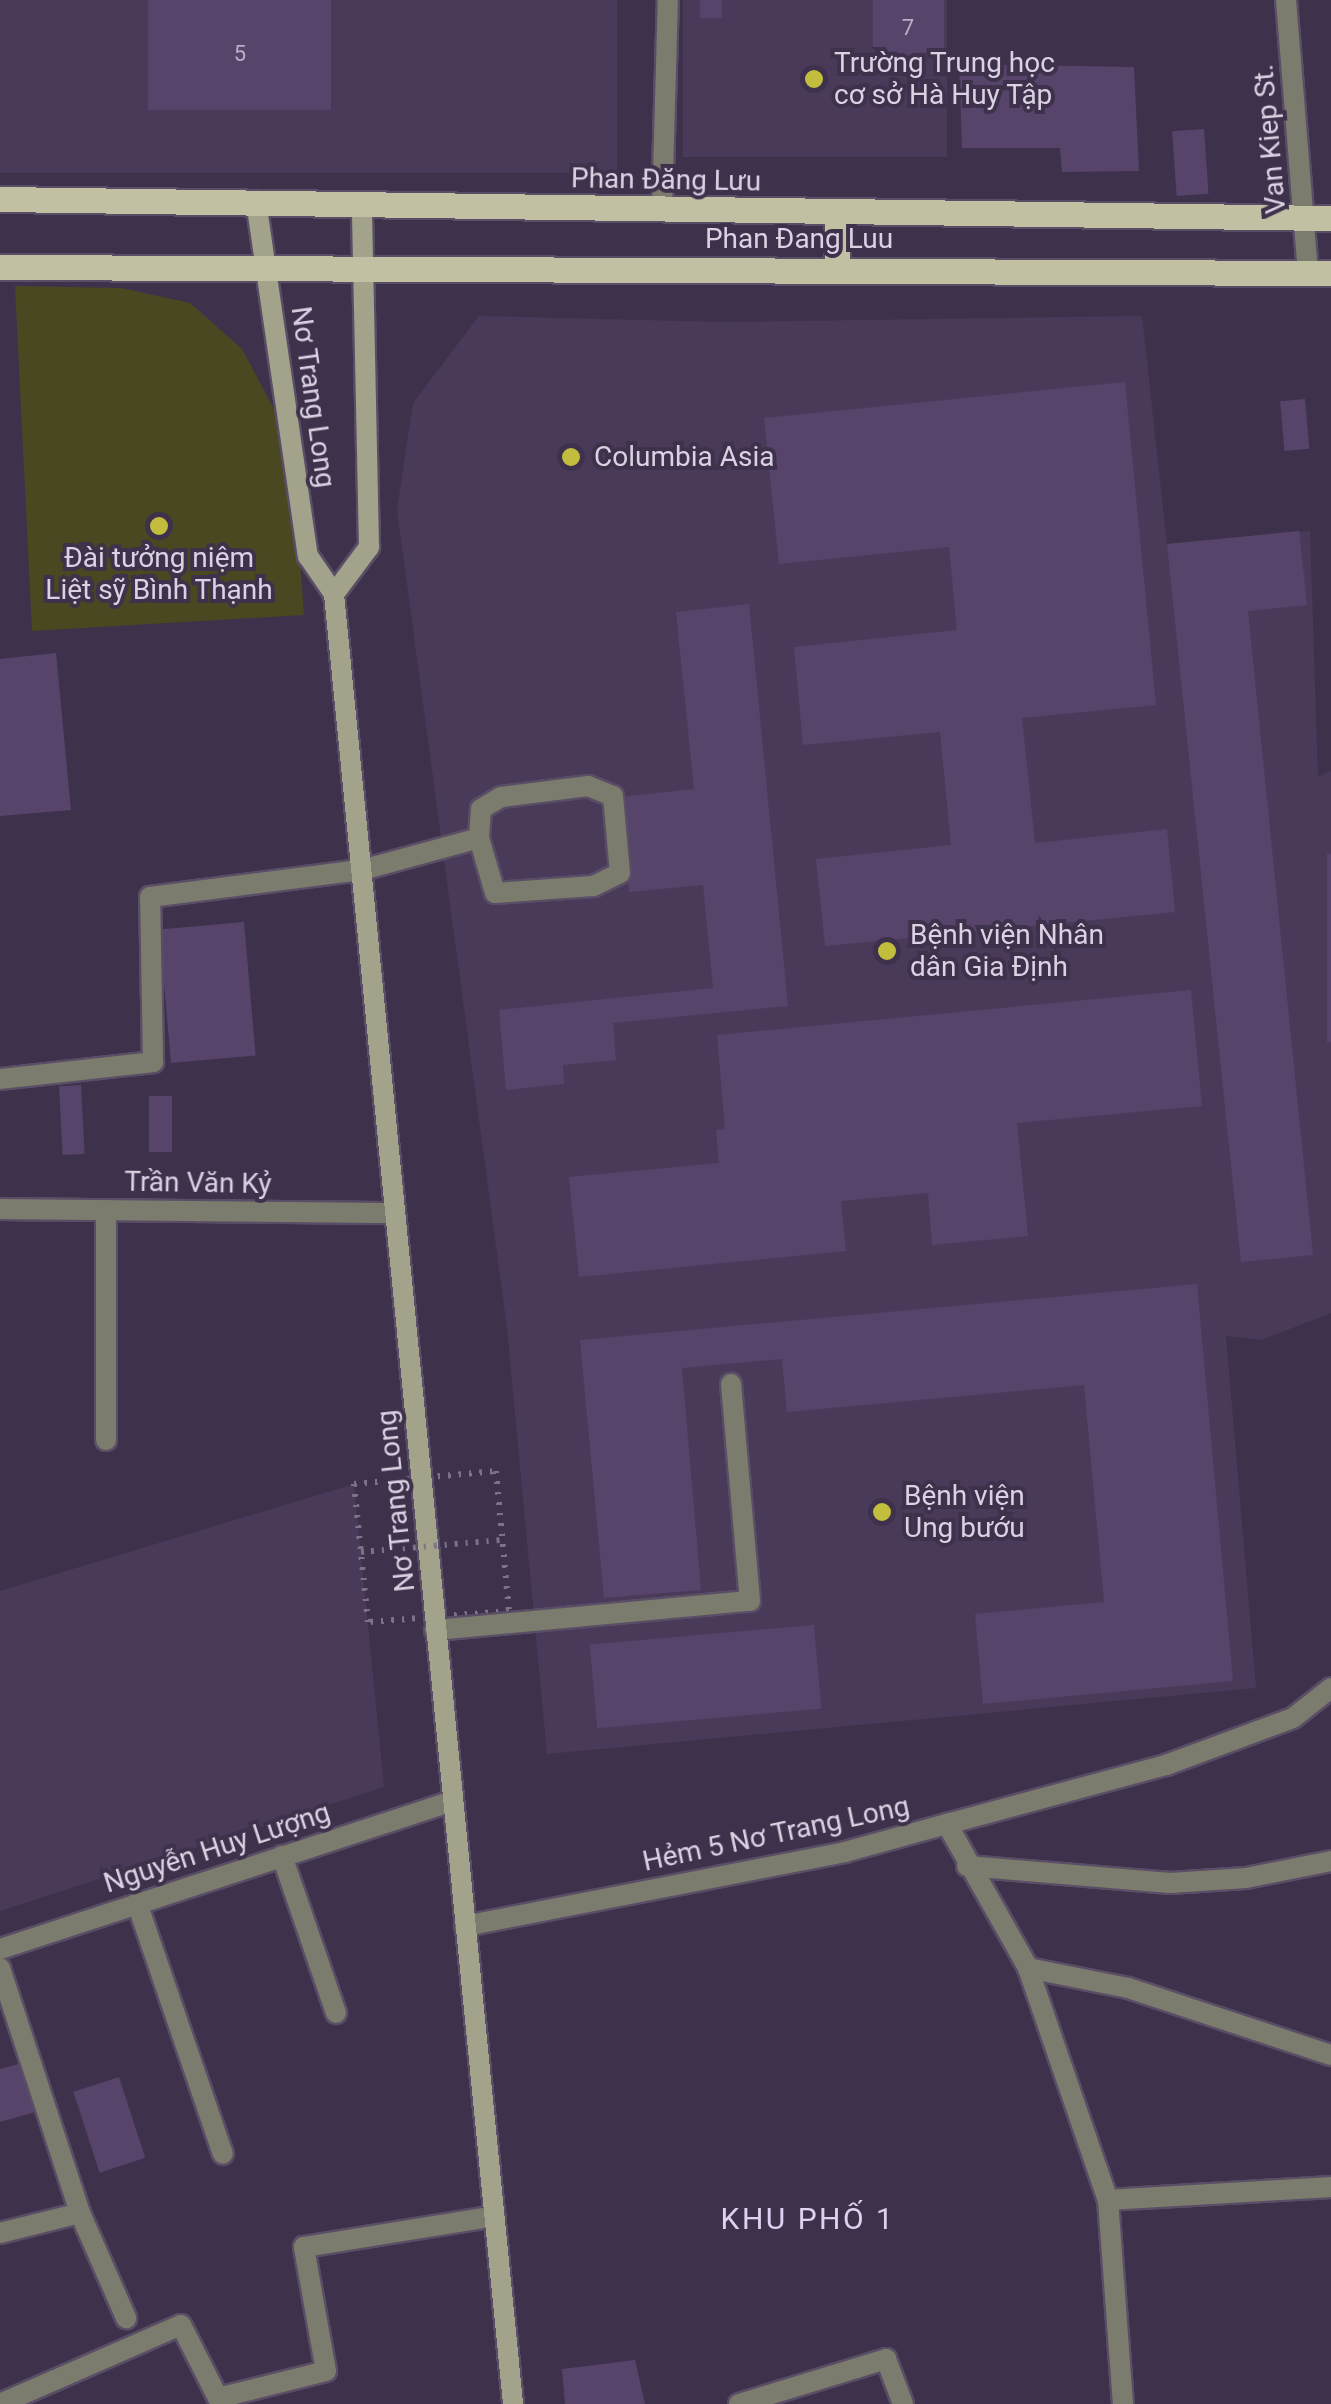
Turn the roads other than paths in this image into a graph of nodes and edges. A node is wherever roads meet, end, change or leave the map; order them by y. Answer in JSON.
{"nodes":[{"id":1,"x":668,"y":0,"type":"edge"},
{"id":2,"x":1286,"y":0,"type":"edge"},
{"id":3,"x":0,"y":199,"type":"edge"},
{"id":4,"x":256,"y":201,"type":"junction"},
{"id":5,"x":362,"y":203,"type":"junction"},
{"id":6,"x":662,"y":210,"type":"junction"},
{"id":7,"x":837,"y":212,"type":"junction"},
{"id":8,"x":1318,"y":218,"type":"edge"},
{"id":9,"x":0,"y":267,"type":"edge"},
{"id":10,"x":837,"y":269,"type":"junction"},
{"id":11,"x":362,"y":270,"type":"junction"},
{"id":12,"x":268,"y":271,"type":"junction"},
{"id":13,"x":1320,"y":273,"type":"edge"},
{"id":14,"x":334,"y":594,"type":"junction"},
{"id":15,"x":478,"y":838,"type":"junction"},
{"id":16,"x":362,"y":870,"type":"junction"},
{"id":17,"x":0,"y":1079,"type":"edge"},
{"id":18,"x":0,"y":1209,"type":"edge"},
{"id":19,"x":106,"y":1210,"type":"junction"},
{"id":20,"x":395,"y":1213,"type":"junction"},
{"id":21,"x":731,"y":1384,"type":"dead end"},
{"id":22,"x":106,"y":1440,"type":"dead end"},
{"id":23,"x":435,"y":1622,"type":"junction"},
{"id":24,"x":1331,"y":1688,"type":"edge"},
{"id":25,"x":452,"y":1801,"type":"junction"},
{"id":26,"x":947,"y":1824,"type":"junction"},
{"id":27,"x":282,"y":1856,"type":"junction"},
{"id":28,"x":1331,"y":1861,"type":"edge"},
{"id":29,"x":967,"y":1866,"type":"junction"},
{"id":30,"x":137,"y":1903,"type":"junction"},
{"id":31,"x":465,"y":1926,"type":"junction"},
{"id":32,"x":0,"y":1949,"type":"edge"},
{"id":33,"x":0,"y":1968,"type":"edge"},
{"id":34,"x":1028,"y":1968,"type":"junction"},
{"id":35,"x":336,"y":2013,"type":"dead end"},
{"id":36,"x":1331,"y":2055,"type":"edge"},
{"id":37,"x":223,"y":2154,"type":"dead end"},
{"id":38,"x":1331,"y":2188,"type":"edge"},
{"id":39,"x":1108,"y":2200,"type":"junction"},
{"id":40,"x":80,"y":2214,"type":"junction"},
{"id":41,"x":495,"y":2216,"type":"junction"},
{"id":42,"x":0,"y":2233,"type":"edge"},
{"id":43,"x":126,"y":2318,"type":"dead end"},
{"id":44,"x":219,"y":2401,"type":"edge"},
{"id":45,"x":0,"y":2404,"type":"edge"},
{"id":46,"x":513,"y":2404,"type":"edge"},
{"id":47,"x":739,"y":2404,"type":"edge"},
{"id":48,"x":904,"y":2404,"type":"edge"},
{"id":49,"x":1123,"y":2404,"type":"edge"}],
"edges":[{"from":1,"to":6,"type":"street"},
{"from":2,"to":8,"type":"street","name":"Van Kiep St."},
{"from":3,"to":4,"type":"main road","name":"Phan Đăng Lưu"},
{"from":4,"to":5,"type":"main road","name":"Phan Đăng Lưu"},
{"from":4,"to":12,"type":"main road","name":"Nơ Trang Long"},
{"from":5,"to":6,"type":"main road","name":"Phan Đăng Lưu"},
{"from":5,"to":11,"type":"main road","name":"Nơ Trang Long"},
{"from":6,"to":7,"type":"main road","name":"Phan Đăng Lưu"},
{"from":7,"to":8,"type":"main road","name":"Phan Đăng Lưu"},
{"from":7,"to":10,"type":"main road"},
{"from":8,"to":13,"type":"street","name":"Van Kiep St."},
{"from":9,"to":12,"type":"main road"},
{"from":10,"to":11,"type":"main road","name":"Phan Đang Luu"},
{"from":10,"to":13,"type":"main road","name":"Phan Đang Luu"},
{"from":11,"to":12,"type":"main road","name":"Phan Đang Luu"},
{"from":11,"to":14,"type":"main road","name":"Nơ Trang Long"},
{"from":12,"to":14,"type":"main road","name":"Nơ Trang Long"},
{"from":14,"to":16,"type":"main road","name":"Nơ Trang Long"},
{"from":15,"to":15,"type":"street"},
{"from":15,"to":16,"type":"street"},
{"from":16,"to":17,"type":"street"},
{"from":16,"to":20,"type":"main road","name":"Nơ Trang Long"},
{"from":18,"to":19,"type":"street","name":"Trần Văn Kỷ"},
{"from":19,"to":20,"type":"street","name":"Trần Văn Kỷ"},
{"from":19,"to":22,"type":"street"},
{"from":20,"to":23,"type":"main road","name":"Nơ Trang Long"},
{"from":21,"to":23,"type":"street"},
{"from":23,"to":25,"type":"main road","name":"Nơ Trang Long"},
{"from":24,"to":26,"type":"street"},
{"from":25,"to":27,"type":"street","name":"Nguyễn Huy Lượng"},
{"from":25,"to":31,"type":"main road","name":"Nơ Trang Long"},
{"from":26,"to":29,"type":"street","name":"Hẻm 5 Nơ Trang Long"},
{"from":26,"to":31,"type":"street","name":"Hẻm 5 Nơ Trang Long"},
{"from":27,"to":30,"type":"street","name":"Nguyễn Huy Lượng"},
{"from":27,"to":35,"type":"street"},
{"from":28,"to":29,"type":"street"},
{"from":29,"to":34,"type":"street","name":"Hẻm 5 Nơ Trang Long"},
{"from":30,"to":32,"type":"street","name":"Nguyễn Huy Lượng"},
{"from":30,"to":37,"type":"street"},
{"from":31,"to":41,"type":"main road","name":"Nơ Trang Long"},
{"from":33,"to":40,"type":"street"},
{"from":34,"to":36,"type":"street"},
{"from":34,"to":39,"type":"street","name":"Hẻm 5 Nơ Trang Long"},
{"from":38,"to":39,"type":"street"},
{"from":39,"to":49,"type":"street","name":"Hẻm 5 Nơ Trang Long"},
{"from":40,"to":42,"type":"street"},
{"from":40,"to":43,"type":"street"},
{"from":41,"to":44,"type":"street"},
{"from":41,"to":46,"type":"main road","name":"Nơ Trang Long"},
{"from":44,"to":45,"type":"street"},
{"from":47,"to":48,"type":"street"}]}
